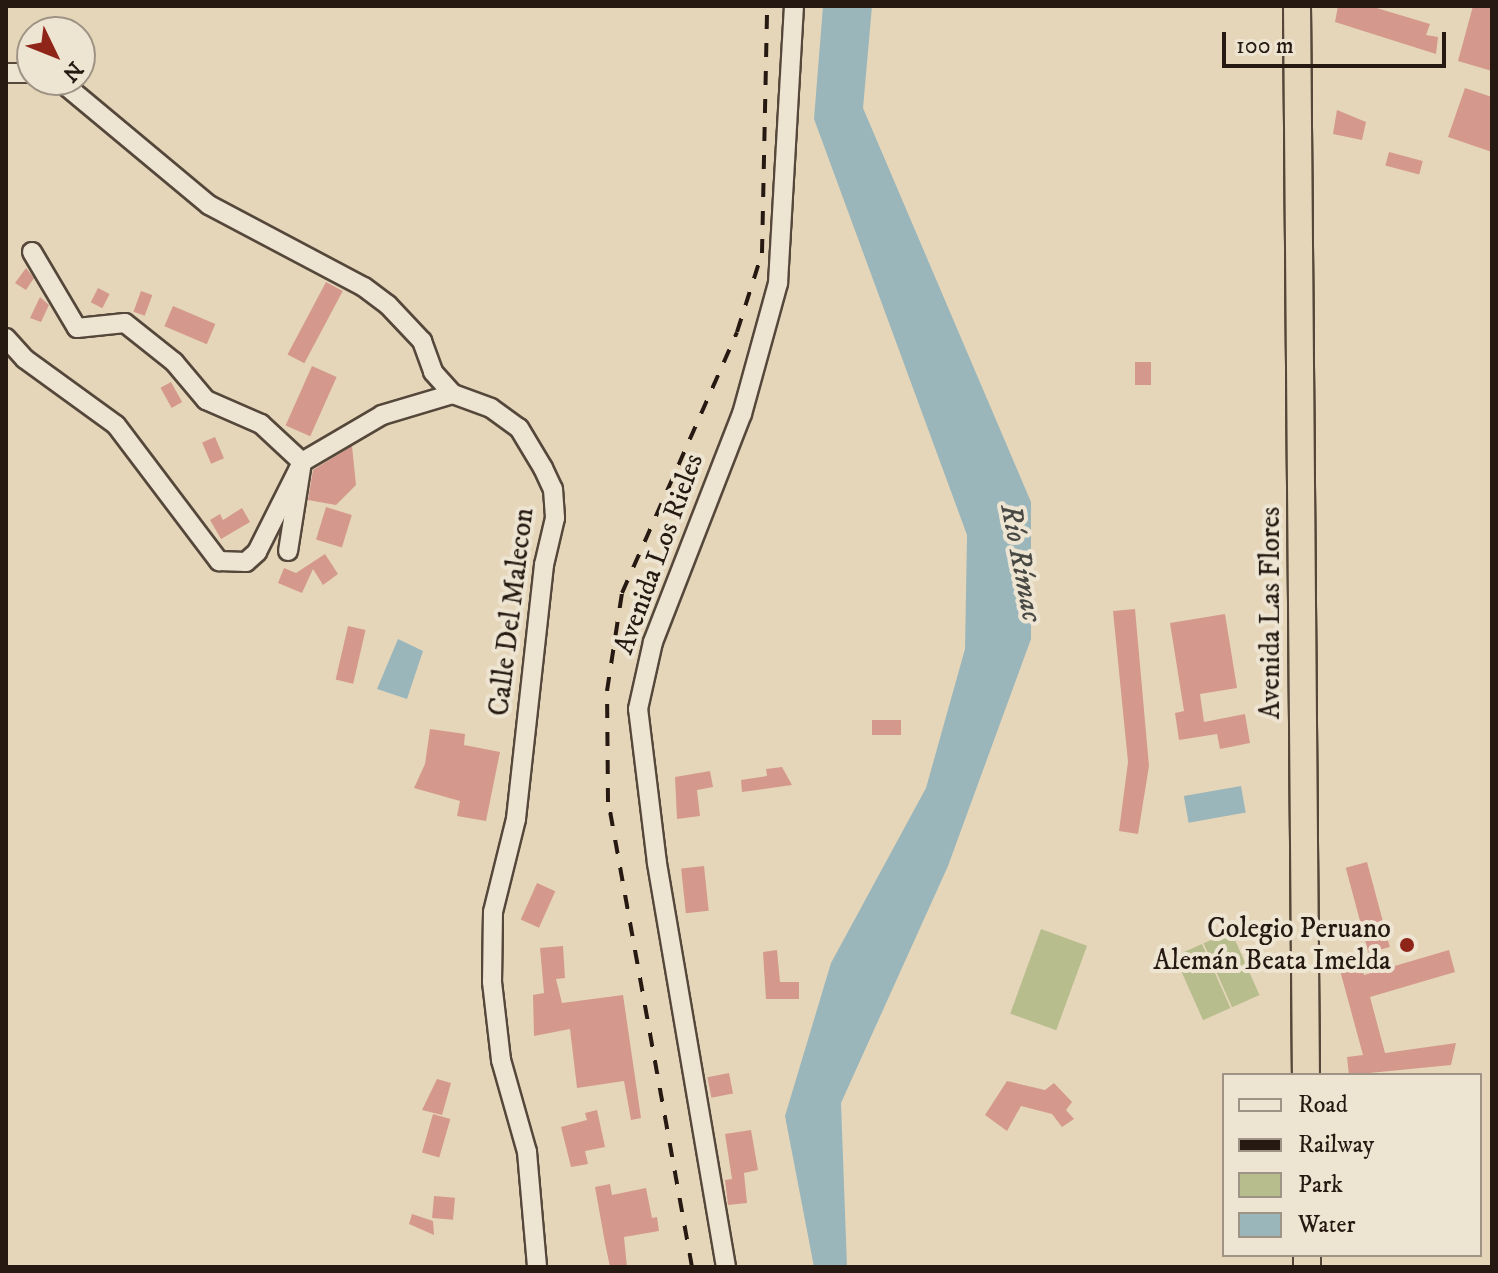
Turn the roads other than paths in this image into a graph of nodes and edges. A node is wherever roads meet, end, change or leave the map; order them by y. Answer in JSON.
{"nodes":[{"id":1,"x":794,"y":6,"type":"edge"},
{"id":2,"x":1282,"y":6,"type":"edge"},
{"id":3,"x":1297,"y":6,"type":"edge"},
{"id":4,"x":78,"y":96,"type":"edge"},
{"id":5,"x":1293,"y":153,"type":"junction"},
{"id":6,"x":32,"y":252,"type":"dead end"},
{"id":7,"x":6,"y":338,"type":"edge"},
{"id":8,"x":453,"y":394,"type":"junction"},
{"id":9,"x":302,"y":462,"type":"junction"},
{"id":10,"x":288,"y":551,"type":"dead end"},
{"id":11,"x":1295,"y":755,"type":"junction"},
{"id":12,"x":1288,"y":1073,"type":"edge"},
{"id":13,"x":1306,"y":1073,"type":"edge"},
{"id":14,"x":537,"y":1267,"type":"edge"},
{"id":15,"x":726,"y":1267,"type":"edge"}],
"edges":[{"from":1,"to":15,"type":"street","name":"Avenida Los Rieles"},
{"from":2,"to":5,"type":"highway"},
{"from":3,"to":5,"type":"highway"},
{"from":4,"to":8,"type":"street"},
{"from":5,"to":11,"type":"highway","name":"Avenida Las Flores"},
{"from":6,"to":9,"type":"street"},
{"from":7,"to":9,"type":"street"},
{"from":8,"to":9,"type":"street"},
{"from":8,"to":14,"type":"street","name":"Calle Del Malecon"},
{"from":9,"to":10,"type":"street"},
{"from":11,"to":12,"type":"highway","name":"Avenida Las Flores"},
{"from":11,"to":13,"type":"highway","name":"Avenida Las Flores"}]}
